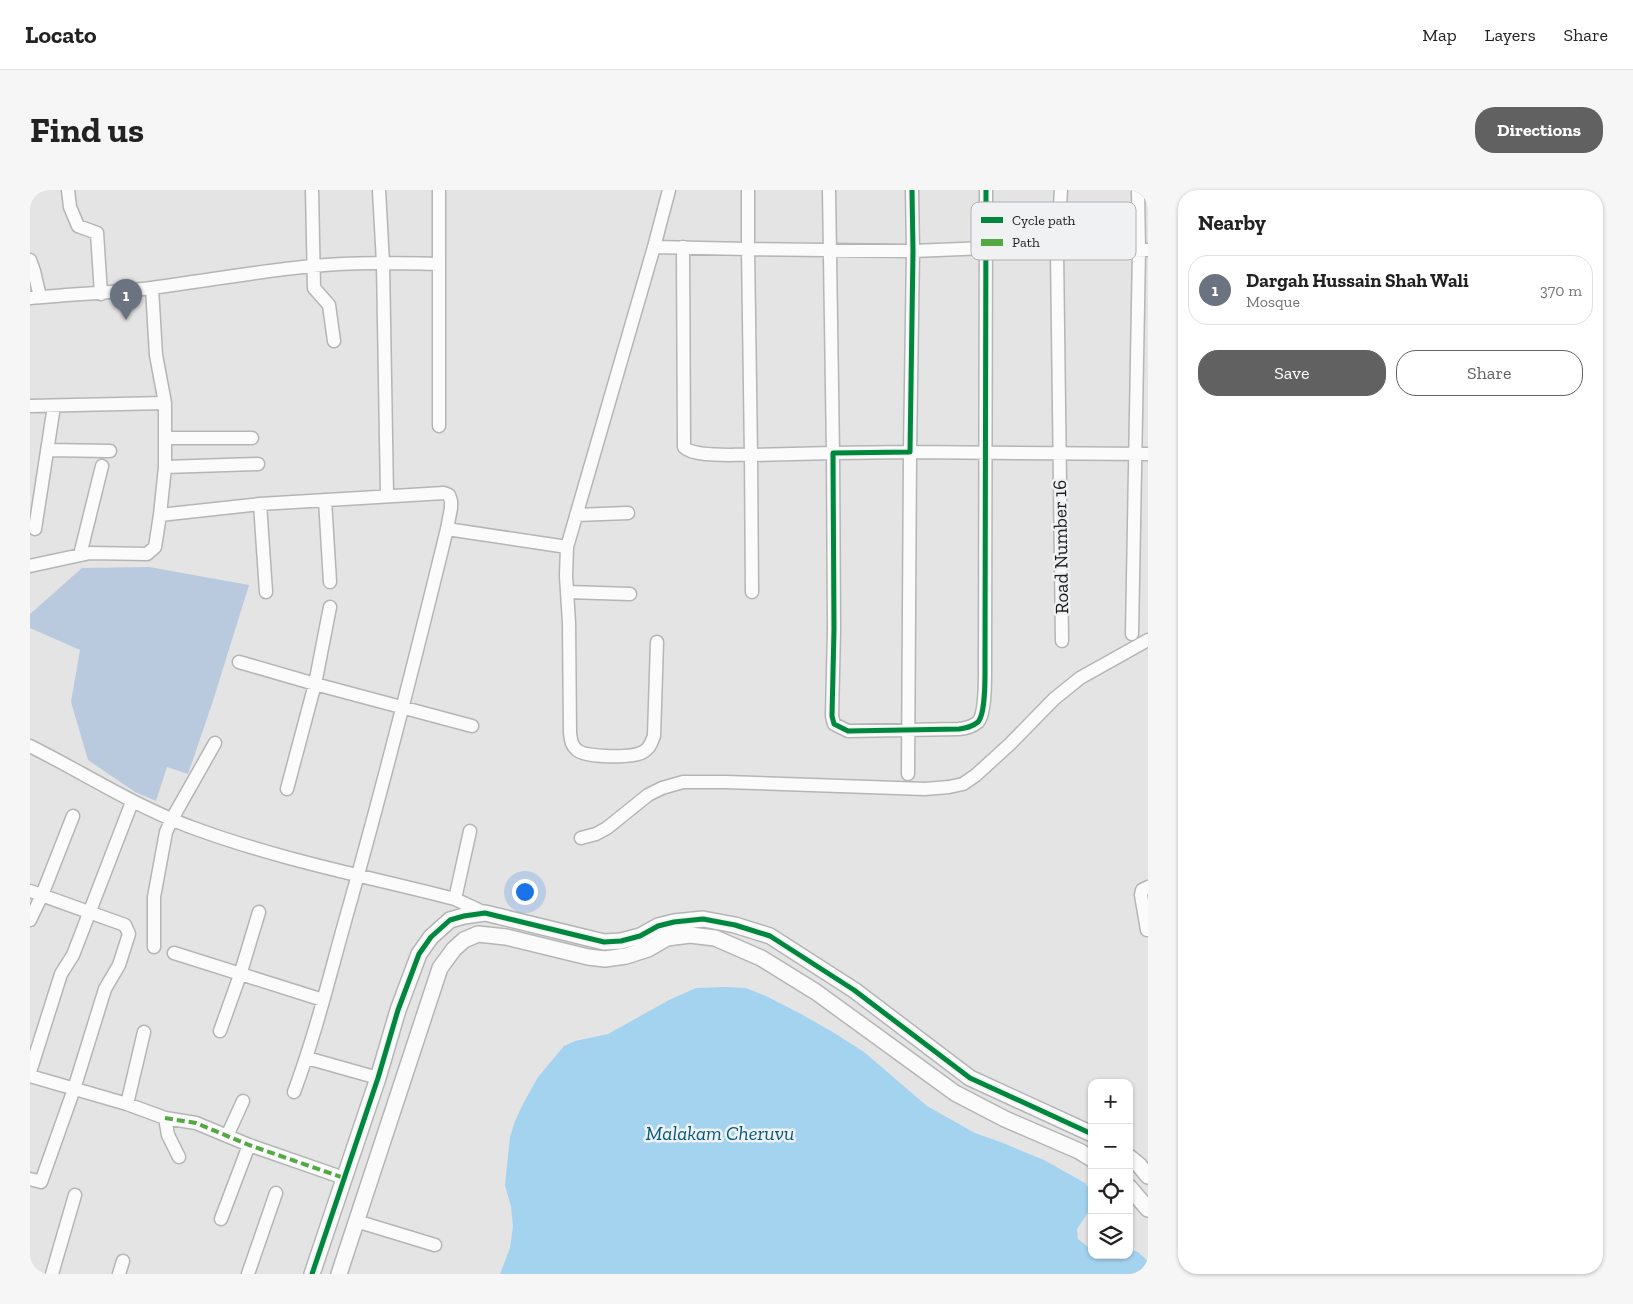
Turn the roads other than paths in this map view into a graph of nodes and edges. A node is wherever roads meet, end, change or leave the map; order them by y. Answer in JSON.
{"nodes":[{"id":1,"x":68,"y":190,"type":"edge"},
{"id":2,"x":312,"y":190,"type":"edge"},
{"id":3,"x":379,"y":190,"type":"edge"},
{"id":4,"x":669,"y":190,"type":"edge"},
{"id":5,"x":748,"y":190,"type":"edge"},
{"id":6,"x":829,"y":190,"type":"edge"},
{"id":7,"x":912,"y":190,"type":"edge"},
{"id":8,"x":1138,"y":190,"type":"edge"},
{"id":9,"x":439,"y":192,"type":"dead end"},
{"id":10,"x":654,"y":246,"type":"junction"},
{"id":11,"x":683,"y":247,"type":"junction"},
{"id":12,"x":748,"y":249,"type":"junction"},
{"id":13,"x":971,"y":249,"type":"edge"},
{"id":14,"x":831,"y":250,"type":"junction"},
{"id":15,"x":1144,"y":250,"type":"edge"},
{"id":16,"x":913,"y":251,"type":"junction"},
{"id":17,"x":30,"y":260,"type":"edge"},
{"id":18,"x":986,"y":260,"type":"edge"},
{"id":19,"x":1057,"y":260,"type":"edge"},
{"id":20,"x":383,"y":263,"type":"junction"},
{"id":21,"x":438,"y":264,"type":"junction"},
{"id":22,"x":313,"y":266,"type":"junction"},
{"id":23,"x":152,"y":288,"type":"junction"},
{"id":24,"x":101,"y":294,"type":"junction"},
{"id":25,"x":35,"y":298,"type":"edge"},
{"id":26,"x":334,"y":341,"type":"dead end"},
{"id":27,"x":165,"y":403,"type":"junction"},
{"id":28,"x":30,"y":406,"type":"edge"},
{"id":29,"x":54,"y":406,"type":"junction"},
{"id":30,"x":439,"y":426,"type":"dead end"},
{"id":31,"x":165,"y":438,"type":"junction"},
{"id":32,"x":252,"y":438,"type":"dead end"},
{"id":33,"x":47,"y":450,"type":"junction"},
{"id":34,"x":110,"y":451,"type":"dead end"},
{"id":35,"x":910,"y":452,"type":"junction"},
{"id":36,"x":986,"y":452,"type":"junction"},
{"id":37,"x":833,"y":453,"type":"junction"},
{"id":38,"x":1060,"y":453,"type":"junction"},
{"id":39,"x":1135,"y":454,"type":"junction"},
{"id":40,"x":1148,"y":454,"type":"edge"},
{"id":41,"x":751,"y":455,"type":"junction"},
{"id":42,"x":258,"y":464,"type":"dead end"},
{"id":43,"x":102,"y":466,"type":"dead end"},
{"id":44,"x":165,"y":467,"type":"junction"},
{"id":45,"x":388,"y":496,"type":"junction"},
{"id":46,"x":325,"y":500,"type":"junction"},
{"id":47,"x":260,"y":504,"type":"junction"},
{"id":48,"x":628,"y":513,"type":"dead end"},
{"id":49,"x":160,"y":515,"type":"junction"},
{"id":50,"x":576,"y":515,"type":"junction"},
{"id":51,"x":35,"y":529,"type":"dead end"},
{"id":52,"x":447,"y":529,"type":"junction"},
{"id":53,"x":567,"y":547,"type":"junction"},
{"id":54,"x":80,"y":555,"type":"junction"},
{"id":55,"x":30,"y":566,"type":"edge"},
{"id":56,"x":330,"y":582,"type":"dead end"},
{"id":57,"x":266,"y":592,"type":"dead end"},
{"id":58,"x":567,"y":592,"type":"junction"},
{"id":59,"x":752,"y":592,"type":"dead end"},
{"id":60,"x":630,"y":594,"type":"dead end"},
{"id":61,"x":330,"y":607,"type":"dead end"},
{"id":62,"x":1132,"y":634,"type":"dead end"},
{"id":63,"x":1148,"y":640,"type":"edge"},
{"id":64,"x":1062,"y":641,"type":"dead end"},
{"id":65,"x":657,"y":642,"type":"dead end"},
{"id":66,"x":240,"y":662,"type":"dead end"},
{"id":67,"x":315,"y":684,"type":"junction"},
{"id":68,"x":403,"y":707,"type":"junction"},
{"id":69,"x":472,"y":726,"type":"dead end"},
{"id":70,"x":908,"y":730,"type":"junction"},
{"id":71,"x":215,"y":743,"type":"dead end"},
{"id":72,"x":30,"y":746,"type":"edge"},
{"id":73,"x":908,"y":774,"type":"dead end"},
{"id":74,"x":286,"y":789,"type":"dead end"},
{"id":75,"x":132,"y":802,"type":"junction"},
{"id":76,"x":73,"y":816,"type":"dead end"},
{"id":77,"x":172,"y":819,"type":"junction"},
{"id":78,"x":470,"y":831,"type":"dead end"},
{"id":79,"x":582,"y":838,"type":"dead end"},
{"id":80,"x":358,"y":875,"type":"junction"},
{"id":81,"x":1148,"y":887,"type":"edge"},
{"id":82,"x":36,"y":893,"type":"edge"},
{"id":83,"x":455,"y":899,"type":"junction"},
{"id":84,"x":88,"y":911,"type":"junction"},
{"id":85,"x":259,"y":912,"type":"dead end"},
{"id":86,"x":485,"y":913,"type":"junction"},
{"id":87,"x":30,"y":920,"type":"edge"},
{"id":88,"x":691,"y":928,"type":"junction"},
{"id":89,"x":1147,"y":930,"type":"dead end"},
{"id":90,"x":604,"y":942,"type":"junction"},
{"id":91,"x":154,"y":947,"type":"dead end"},
{"id":92,"x":174,"y":953,"type":"dead end"},
{"id":93,"x":605,"y":958,"type":"junction"},
{"id":94,"x":240,"y":975,"type":"junction"},
{"id":95,"x":322,"y":1000,"type":"junction"},
{"id":96,"x":220,"y":1031,"type":"dead end"},
{"id":97,"x":144,"y":1032,"type":"dead end"},
{"id":98,"x":306,"y":1058,"type":"junction"},
{"id":99,"x":30,"y":1072,"type":"edge"},
{"id":100,"x":30,"y":1076,"type":"edge"},
{"id":101,"x":378,"y":1078,"type":"junction"},
{"id":102,"x":74,"y":1089,"type":"junction"},
{"id":103,"x":294,"y":1092,"type":"dead end"},
{"id":104,"x":243,"y":1101,"type":"dead end"},
{"id":105,"x":126,"y":1104,"type":"junction"},
{"id":106,"x":165,"y":1118,"type":"junction"},
{"id":107,"x":1088,"y":1132,"type":"edge"},
{"id":108,"x":227,"y":1136,"type":"junction"},
{"id":109,"x":249,"y":1145,"type":"junction"},
{"id":110,"x":178,"y":1157,"type":"dead end"},
{"id":111,"x":1088,"y":1157,"type":"edge"},
{"id":112,"x":344,"y":1178,"type":"junction"},
{"id":113,"x":30,"y":1179,"type":"edge"},
{"id":114,"x":1133,"y":1192,"type":"edge"},
{"id":115,"x":276,"y":1193,"type":"dead end"},
{"id":116,"x":76,"y":1195,"type":"dead end"},
{"id":117,"x":1148,"y":1209,"type":"edge"},
{"id":118,"x":221,"y":1219,"type":"dead end"},
{"id":119,"x":356,"y":1221,"type":"junction"},
{"id":120,"x":435,"y":1245,"type":"dead end"},
{"id":121,"x":123,"y":1261,"type":"dead end"},
{"id":122,"x":52,"y":1274,"type":"edge"},
{"id":123,"x":119,"y":1274,"type":"edge"},
{"id":124,"x":248,"y":1274,"type":"edge"},
{"id":125,"x":312,"y":1274,"type":"edge"},
{"id":126,"x":339,"y":1274,"type":"edge"}],
"edges":[{"from":1,"to":24,"type":"street"},
{"from":2,"to":22,"type":"street"},
{"from":3,"to":20,"type":"street"},
{"from":4,"to":10,"type":"street"},
{"from":5,"to":12,"type":"street"},
{"from":6,"to":14,"type":"street"},
{"from":7,"to":16,"type":"street"},
{"from":8,"to":15,"type":"street"},
{"from":9,"to":21,"type":"street"},
{"from":10,"to":11,"type":"street"},
{"from":10,"to":50,"type":"street"},
{"from":11,"to":12,"type":"street"},
{"from":11,"to":41,"type":"street"},
{"from":12,"to":14,"type":"street"},
{"from":12,"to":41,"type":"street"},
{"from":13,"to":16,"type":"street"},
{"from":14,"to":16,"type":"street"},
{"from":14,"to":37,"type":"street"},
{"from":15,"to":39,"type":"street"},
{"from":16,"to":35,"type":"street"},
{"from":17,"to":25,"type":"street"},
{"from":18,"to":36,"type":"street"},
{"from":19,"to":38,"type":"street","name":"Road Number 16"},
{"from":20,"to":21,"type":"street"},
{"from":20,"to":22,"type":"street"},
{"from":20,"to":45,"type":"street"},
{"from":21,"to":30,"type":"street"},
{"from":22,"to":23,"type":"street"},
{"from":22,"to":26,"type":"street"},
{"from":23,"to":24,"type":"street"},
{"from":23,"to":27,"type":"street"},
{"from":24,"to":25,"type":"street"},
{"from":27,"to":29,"type":"street"},
{"from":27,"to":31,"type":"street"},
{"from":28,"to":29,"type":"street"},
{"from":29,"to":33,"type":"street"},
{"from":31,"to":32,"type":"street"},
{"from":31,"to":44,"type":"street"},
{"from":33,"to":34,"type":"street"},
{"from":33,"to":51,"type":"street"},
{"from":35,"to":36,"type":"street"},
{"from":35,"to":37,"type":"street"},
{"from":35,"to":70,"type":"street"},
{"from":36,"to":38,"type":"street"},
{"from":36,"to":70,"type":"street"},
{"from":37,"to":41,"type":"street"},
{"from":37,"to":70,"type":"street"},
{"from":38,"to":39,"type":"street"},
{"from":38,"to":64,"type":"street","name":"Road Number 16"},
{"from":39,"to":40,"type":"street"},
{"from":39,"to":62,"type":"street"},
{"from":41,"to":59,"type":"street"},
{"from":42,"to":44,"type":"street"},
{"from":43,"to":54,"type":"street"},
{"from":44,"to":49,"type":"street"},
{"from":45,"to":46,"type":"street"},
{"from":45,"to":52,"type":"street"},
{"from":46,"to":47,"type":"street"},
{"from":46,"to":56,"type":"street"},
{"from":47,"to":49,"type":"street"},
{"from":47,"to":57,"type":"street"},
{"from":48,"to":50,"type":"street"},
{"from":49,"to":54,"type":"street"},
{"from":50,"to":53,"type":"street"},
{"from":52,"to":53,"type":"street"},
{"from":52,"to":68,"type":"street"},
{"from":53,"to":58,"type":"street"},
{"from":54,"to":55,"type":"street"},
{"from":58,"to":60,"type":"street"},
{"from":58,"to":65,"type":"street"},
{"from":61,"to":67,"type":"street"},
{"from":63,"to":79,"type":"street"},
{"from":66,"to":67,"type":"street"},
{"from":67,"to":68,"type":"street"},
{"from":67,"to":74,"type":"street"},
{"from":68,"to":69,"type":"street"},
{"from":68,"to":80,"type":"street"},
{"from":70,"to":73,"type":"street"},
{"from":71,"to":77,"type":"street"},
{"from":72,"to":75,"type":"street"},
{"from":75,"to":77,"type":"street"},
{"from":75,"to":84,"type":"street"},
{"from":76,"to":82,"type":"street"},
{"from":77,"to":80,"type":"street"},
{"from":77,"to":91,"type":"street"},
{"from":78,"to":83,"type":"street"},
{"from":80,"to":83,"type":"street"},
{"from":80,"to":95,"type":"street"},
{"from":81,"to":89,"type":"street"},
{"from":82,"to":84,"type":"street"},
{"from":82,"to":87,"type":"street"},
{"from":83,"to":86,"type":"street"},
{"from":84,"to":99,"type":"street"},
{"from":84,"to":102,"type":"street"},
{"from":85,"to":94,"type":"street"},
{"from":86,"to":90,"type":"street"},
{"from":86,"to":101,"type":"street"},
{"from":88,"to":90,"type":"street"},
{"from":88,"to":93,"type":"street"},
{"from":88,"to":107,"type":"street"},
{"from":88,"to":111,"type":"street"},
{"from":90,"to":93,"type":"street"},
{"from":92,"to":94,"type":"street"},
{"from":93,"to":119,"type":"street"},
{"from":94,"to":95,"type":"street"},
{"from":94,"to":96,"type":"street"},
{"from":95,"to":98,"type":"street"},
{"from":97,"to":105,"type":"street"},
{"from":98,"to":101,"type":"street"},
{"from":98,"to":103,"type":"street"},
{"from":100,"to":102,"type":"street"},
{"from":101,"to":112,"type":"street"},
{"from":102,"to":105,"type":"street"},
{"from":102,"to":113,"type":"street"},
{"from":104,"to":108,"type":"street"},
{"from":105,"to":106,"type":"street"},
{"from":106,"to":108,"type":"street"},
{"from":106,"to":110,"type":"street"},
{"from":108,"to":109,"type":"street"},
{"from":109,"to":112,"type":"street"},
{"from":109,"to":118,"type":"street"},
{"from":112,"to":125,"type":"street"},
{"from":114,"to":117,"type":"street"},
{"from":115,"to":124,"type":"street"},
{"from":116,"to":122,"type":"street"},
{"from":119,"to":120,"type":"street"},
{"from":119,"to":126,"type":"street"},
{"from":121,"to":123,"type":"street"}]}
